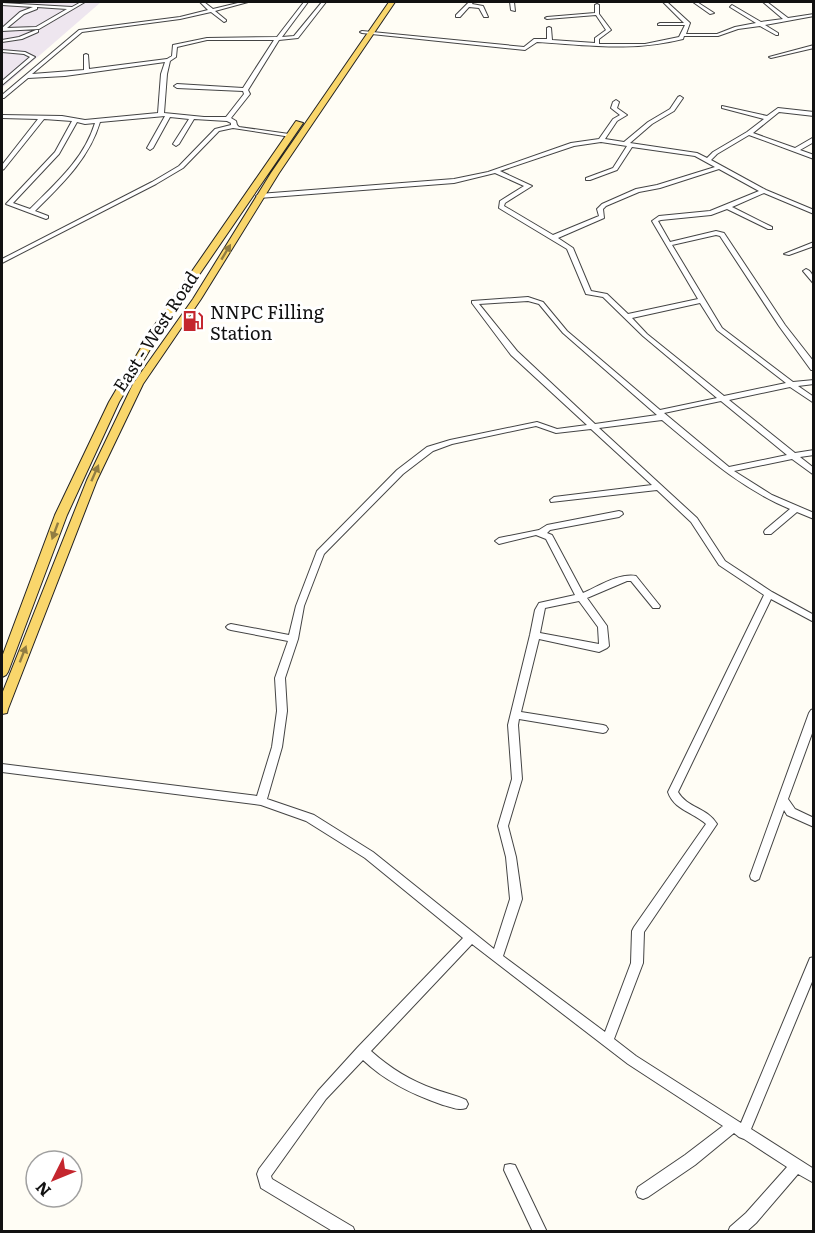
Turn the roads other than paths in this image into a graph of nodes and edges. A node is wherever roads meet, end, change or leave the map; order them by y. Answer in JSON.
{"nodes":[{"id":1,"x":33,"y":2,"type":"edge"},
{"id":2,"x":75,"y":2,"type":"edge"},
{"id":3,"x":83,"y":2,"type":"edge"},
{"id":4,"x":179,"y":2,"type":"edge"},
{"id":5,"x":202,"y":2,"type":"edge"},
{"id":6,"x":246,"y":2,"type":"edge"},
{"id":7,"x":306,"y":2,"type":"edge"},
{"id":8,"x":324,"y":2,"type":"edge"},
{"id":9,"x":385,"y":2,"type":"edge"},
{"id":10,"x":392,"y":2,"type":"edge"},
{"id":11,"x":512,"y":2,"type":"edge"},
{"id":12,"x":647,"y":2,"type":"edge"},
{"id":13,"x":665,"y":2,"type":"edge"},
{"id":14,"x":695,"y":2,"type":"edge"},
{"id":15,"x":765,"y":2,"type":"edge"},
{"id":16,"x":469,"y":3,"type":"edge"},
{"id":17,"x":636,"y":3,"type":"dead end"},
{"id":18,"x":2,"y":4,"type":"edge"},
{"id":19,"x":169,"y":4,"type":"dead end"},
{"id":20,"x":597,"y":5,"type":"dead end"},
{"id":21,"x":732,"y":6,"type":"dead end"},
{"id":22,"x":55,"y":7,"type":"junction"},
{"id":23,"x":37,"y":8,"type":"junction"},
{"id":24,"x":71,"y":8,"type":"junction"},
{"id":25,"x":513,"y":10,"type":"dead end"},
{"id":26,"x":212,"y":11,"type":"junction"},
{"id":27,"x":711,"y":13,"type":"dead end"},
{"id":28,"x":597,"y":14,"type":"junction"},
{"id":29,"x":813,"y":15,"type":"edge"},
{"id":30,"x":458,"y":16,"type":"dead end"},
{"id":31,"x":486,"y":16,"type":"dead end"},
{"id":32,"x":547,"y":18,"type":"dead end"},
{"id":33,"x":786,"y":19,"type":"junction"},
{"id":34,"x":224,"y":21,"type":"dead end"},
{"id":35,"x":660,"y":24,"type":"dead end"},
{"id":36,"x":688,"y":24,"type":"junction"},
{"id":37,"x":758,"y":24,"type":"junction"},
{"id":38,"x":41,"y":26,"type":"junction"},
{"id":39,"x":549,"y":28,"type":"dead end"},
{"id":40,"x":2,"y":30,"type":"edge"},
{"id":41,"x":367,"y":33,"type":"junction"},
{"id":42,"x":776,"y":34,"type":"dead end"},
{"id":43,"x":683,"y":35,"type":"junction"},
{"id":44,"x":278,"y":39,"type":"junction"},
{"id":45,"x":2,"y":41,"type":"edge"},
{"id":46,"x":550,"y":41,"type":"junction"},
{"id":47,"x":597,"y":46,"type":"junction"},
{"id":48,"x":813,"y":46,"type":"edge"},
{"id":49,"x":2,"y":51,"type":"edge"},
{"id":50,"x":86,"y":55,"type":"dead end"},
{"id":51,"x":771,"y":57,"type":"dead end"},
{"id":52,"x":168,"y":60,"type":"junction"},
{"id":53,"x":87,"y":70,"type":"junction"},
{"id":54,"x":27,"y":76,"type":"junction"},
{"id":55,"x":2,"y":83,"type":"edge"},
{"id":56,"x":177,"y":86,"type":"dead end"},
{"id":57,"x":245,"y":90,"type":"junction"},
{"id":58,"x":2,"y":98,"type":"edge"},
{"id":59,"x":680,"y":98,"type":"dead end"},
{"id":60,"x":616,"y":102,"type":"dead end"},
{"id":61,"x":724,"y":107,"type":"dead end"},
{"id":62,"x":813,"y":114,"type":"edge"},
{"id":63,"x":164,"y":115,"type":"junction"},
{"id":64,"x":2,"y":116,"type":"edge"},
{"id":65,"x":42,"y":117,"type":"junction"},
{"id":66,"x":192,"y":118,"type":"junction"},
{"id":67,"x":768,"y":118,"type":"junction"},
{"id":68,"x":228,"y":119,"type":"junction"},
{"id":69,"x":75,"y":120,"type":"junction"},
{"id":70,"x":98,"y":121,"type":"junction"},
{"id":71,"x":234,"y":126,"type":"junction"},
{"id":72,"x":749,"y":133,"type":"junction"},
{"id":73,"x":290,"y":136,"type":"junction"},
{"id":74,"x":813,"y":139,"type":"edge"},
{"id":75,"x":601,"y":140,"type":"junction"},
{"id":76,"x":629,"y":143,"type":"junction"},
{"id":77,"x":176,"y":144,"type":"dead end"},
{"id":78,"x":150,"y":148,"type":"dead end"},
{"id":79,"x":795,"y":150,"type":"junction"},
{"id":80,"x":813,"y":157,"type":"edge"},
{"id":81,"x":708,"y":160,"type":"junction"},
{"id":82,"x":3,"y":164,"type":"edge"},
{"id":83,"x":720,"y":167,"type":"junction"},
{"id":84,"x":495,"y":171,"type":"junction"},
{"id":85,"x":588,"y":179,"type":"dead end"},
{"id":86,"x":764,"y":191,"type":"junction"},
{"id":87,"x":260,"y":196,"type":"junction"},
{"id":88,"x":728,"y":207,"type":"junction"},
{"id":89,"x":31,"y":212,"type":"junction"},
{"id":90,"x":813,"y":212,"type":"edge"},
{"id":91,"x":46,"y":217,"type":"dead end"},
{"id":92,"x":770,"y":228,"type":"dead end"},
{"id":93,"x":552,"y":238,"type":"junction"},
{"id":94,"x":668,"y":244,"type":"junction"},
{"id":95,"x":813,"y":244,"type":"edge"},
{"id":96,"x":787,"y":254,"type":"dead end"},
{"id":97,"x":2,"y":261,"type":"edge"},
{"id":98,"x":806,"y":271,"type":"dead end"},
{"id":99,"x":813,"y":282,"type":"edge"},
{"id":100,"x":700,"y":301,"type":"junction"},
{"id":101,"x":626,"y":317,"type":"junction"},
{"id":102,"x":813,"y":368,"type":"edge"},
{"id":103,"x":813,"y":382,"type":"edge"},
{"id":104,"x":792,"y":384,"type":"junction"},
{"id":105,"x":724,"y":398,"type":"junction"},
{"id":106,"x":813,"y":401,"type":"edge"},
{"id":107,"x":662,"y":415,"type":"junction"},
{"id":108,"x":594,"y":427,"type":"junction"},
{"id":109,"x":813,"y":452,"type":"edge"},
{"id":110,"x":795,"y":457,"type":"junction"},
{"id":111,"x":727,"y":470,"type":"junction"},
{"id":112,"x":813,"y":473,"type":"edge"},
{"id":113,"x":660,"y":487,"type":"junction"},
{"id":114,"x":554,"y":500,"type":"dead end"},
{"id":115,"x":795,"y":508,"type":"junction"},
{"id":116,"x":619,"y":514,"type":"dead end"},
{"id":117,"x":813,"y":516,"type":"edge"},
{"id":118,"x":542,"y":532,"type":"junction"},
{"id":119,"x":768,"y":532,"type":"dead end"},
{"id":120,"x":499,"y":541,"type":"dead end"},
{"id":121,"x":769,"y":594,"type":"junction"},
{"id":122,"x":581,"y":597,"type":"junction"},
{"id":123,"x":656,"y":606,"type":"dead end"},
{"id":124,"x":813,"y":619,"type":"edge"},
{"id":125,"x":231,"y":627,"type":"dead end"},
{"id":126,"x":535,"y":635,"type":"junction"},
{"id":127,"x":293,"y":639,"type":"junction"},
{"id":128,"x":2,"y":672,"type":"edge"},
{"id":129,"x":2,"y":709,"type":"edge"},
{"id":130,"x":813,"y":713,"type":"edge"},
{"id":131,"x":516,"y":715,"type":"junction"},
{"id":132,"x":603,"y":729,"type":"dead end"},
{"id":133,"x":2,"y":768,"type":"edge"},
{"id":134,"x":261,"y":801,"type":"junction"},
{"id":135,"x":783,"y":801,"type":"junction"},
{"id":136,"x":813,"y":823,"type":"edge"},
{"id":137,"x":755,"y":876,"type":"dead end"},
{"id":138,"x":471,"y":937,"type":"junction"},
{"id":139,"x":497,"y":958,"type":"junction"},
{"id":140,"x":813,"y":962,"type":"edge"},
{"id":141,"x":607,"y":1041,"type":"junction"},
{"id":142,"x":362,"y":1051,"type":"junction"},
{"id":143,"x":462,"y":1104,"type":"dead end"},
{"id":144,"x":738,"y":1129,"type":"junction"},
{"id":145,"x":796,"y":1166,"type":"junction"},
{"id":146,"x":510,"y":1170,"type":"dead end"},
{"id":147,"x":813,"y":1177,"type":"edge"},
{"id":148,"x":643,"y":1192,"type":"dead end"},
{"id":149,"x":348,"y":1232,"type":"edge"},
{"id":150,"x":540,"y":1232,"type":"edge"},
{"id":151,"x":735,"y":1232,"type":"edge"}],
"edges":[{"from":1,"to":22,"type":"street"},
{"from":2,"to":24,"type":"street"},
{"from":3,"to":24,"type":"street"},
{"from":4,"to":19,"type":"street"},
{"from":5,"to":26,"type":"street"},
{"from":6,"to":26,"type":"street"},
{"from":7,"to":44,"type":"street"},
{"from":8,"to":44,"type":"street"},
{"from":9,"to":41,"type":"main road","name":"East - West Road"},
{"from":10,"to":41,"type":"main road","name":"East - West Road"},
{"from":11,"to":25,"type":"street"},
{"from":12,"to":17,"type":"street"},
{"from":13,"to":36,"type":"street"},
{"from":14,"to":27,"type":"street"},
{"from":15,"to":33,"type":"street"},
{"from":16,"to":30,"type":"street"},
{"from":16,"to":31,"type":"street"},
{"from":18,"to":23,"type":"street"},
{"from":20,"to":28,"type":"street"},
{"from":21,"to":37,"type":"street"},
{"from":22,"to":23,"type":"street"},
{"from":22,"to":24,"type":"street"},
{"from":23,"to":40,"type":"street"},
{"from":24,"to":38,"type":"street"},
{"from":26,"to":34,"type":"street"},
{"from":26,"to":54,"type":"street"},
{"from":28,"to":32,"type":"street"},
{"from":28,"to":47,"type":"street"},
{"from":29,"to":33,"type":"street"},
{"from":33,"to":37,"type":"street"},
{"from":35,"to":36,"type":"street"},
{"from":36,"to":43,"type":"street"},
{"from":37,"to":42,"type":"street"},
{"from":37,"to":43,"type":"street"},
{"from":38,"to":40,"type":"street"},
{"from":38,"to":45,"type":"street"},
{"from":39,"to":46,"type":"street"},
{"from":41,"to":46,"type":"street"},
{"from":41,"to":73,"type":"main road","name":"East - West Road"},
{"from":41,"to":87,"type":"main road","name":"East - West Road"},
{"from":43,"to":47,"type":"street"},
{"from":44,"to":52,"type":"street"},
{"from":44,"to":57,"type":"street"},
{"from":46,"to":47,"type":"street"},
{"from":48,"to":51,"type":"street"},
{"from":49,"to":55,"type":"street"},
{"from":50,"to":53,"type":"street"},
{"from":52,"to":53,"type":"street"},
{"from":52,"to":63,"type":"street"},
{"from":53,"to":54,"type":"street"},
{"from":54,"to":58,"type":"street"},
{"from":56,"to":57,"type":"street"},
{"from":57,"to":68,"type":"street"},
{"from":59,"to":76,"type":"street"},
{"from":60,"to":75,"type":"street"},
{"from":61,"to":67,"type":"street"},
{"from":62,"to":67,"type":"street"},
{"from":63,"to":66,"type":"street"},
{"from":63,"to":70,"type":"street"},
{"from":63,"to":78,"type":"street"},
{"from":64,"to":65,"type":"street"},
{"from":65,"to":69,"type":"street"},
{"from":65,"to":82,"type":"street"},
{"from":66,"to":68,"type":"street"},
{"from":66,"to":77,"type":"street"},
{"from":67,"to":72,"type":"street"},
{"from":68,"to":71,"type":"street"},
{"from":69,"to":70,"type":"street"},
{"from":69,"to":89,"type":"street"},
{"from":70,"to":89,"type":"street"},
{"from":71,"to":73,"type":"street"},
{"from":71,"to":97,"type":"street"},
{"from":72,"to":79,"type":"street"},
{"from":72,"to":81,"type":"street"},
{"from":73,"to":128,"type":"main road","name":"East - West Road","one_way":true},
{"from":74,"to":79,"type":"street"},
{"from":75,"to":76,"type":"street"},
{"from":75,"to":84,"type":"street"},
{"from":76,"to":81,"type":"street"},
{"from":76,"to":85,"type":"street"},
{"from":79,"to":80,"type":"street"},
{"from":81,"to":83,"type":"street"},
{"from":83,"to":86,"type":"street"},
{"from":83,"to":93,"type":"street"},
{"from":84,"to":87,"type":"street"},
{"from":84,"to":93,"type":"street"},
{"from":86,"to":88,"type":"street"},
{"from":86,"to":90,"type":"street"},
{"from":129,"to":87,"type":"main road","name":"East - West Road","one_way":true},
{"from":88,"to":92,"type":"street"},
{"from":88,"to":94,"type":"street"},
{"from":89,"to":91,"type":"street"},
{"from":93,"to":101,"type":"street"},
{"from":94,"to":100,"type":"street"},
{"from":94,"to":102,"type":"street"},
{"from":95,"to":96,"type":"street"},
{"from":98,"to":99,"type":"street"},
{"from":100,"to":101,"type":"street"},
{"from":100,"to":104,"type":"street"},
{"from":101,"to":105,"type":"street"},
{"from":103,"to":104,"type":"street"},
{"from":104,"to":105,"type":"street"},
{"from":104,"to":106,"type":"street"},
{"from":105,"to":107,"type":"street"},
{"from":105,"to":110,"type":"street"},
{"from":107,"to":108,"type":"street"},
{"from":107,"to":108,"type":"street"},
{"from":107,"to":111,"type":"street"},
{"from":108,"to":113,"type":"street"},
{"from":108,"to":127,"type":"street"},
{"from":109,"to":110,"type":"street"},
{"from":110,"to":111,"type":"street"},
{"from":110,"to":112,"type":"street"},
{"from":111,"to":115,"type":"street"},
{"from":113,"to":114,"type":"street"},
{"from":113,"to":121,"type":"street"},
{"from":115,"to":117,"type":"street"},
{"from":115,"to":119,"type":"street"},
{"from":116,"to":118,"type":"street"},
{"from":118,"to":120,"type":"street"},
{"from":118,"to":122,"type":"street"},
{"from":121,"to":124,"type":"street"},
{"from":121,"to":141,"type":"street"},
{"from":122,"to":123,"type":"street"},
{"from":122,"to":126,"type":"street"},
{"from":122,"to":126,"type":"street"},
{"from":125,"to":127,"type":"street"},
{"from":126,"to":131,"type":"street"},
{"from":127,"to":134,"type":"street"},
{"from":130,"to":135,"type":"street"},
{"from":131,"to":132,"type":"street"},
{"from":131,"to":139,"type":"street"},
{"from":133,"to":134,"type":"street"},
{"from":134,"to":138,"type":"street"},
{"from":135,"to":136,"type":"street"},
{"from":135,"to":137,"type":"street"},
{"from":138,"to":139,"type":"street"},
{"from":138,"to":142,"type":"street"},
{"from":139,"to":141,"type":"street"},
{"from":140,"to":144,"type":"street"},
{"from":141,"to":144,"type":"street"},
{"from":142,"to":143,"type":"street"},
{"from":142,"to":149,"type":"street"},
{"from":144,"to":145,"type":"street"},
{"from":144,"to":148,"type":"street"},
{"from":145,"to":147,"type":"street"},
{"from":145,"to":151,"type":"street"},
{"from":146,"to":150,"type":"street"}]}
